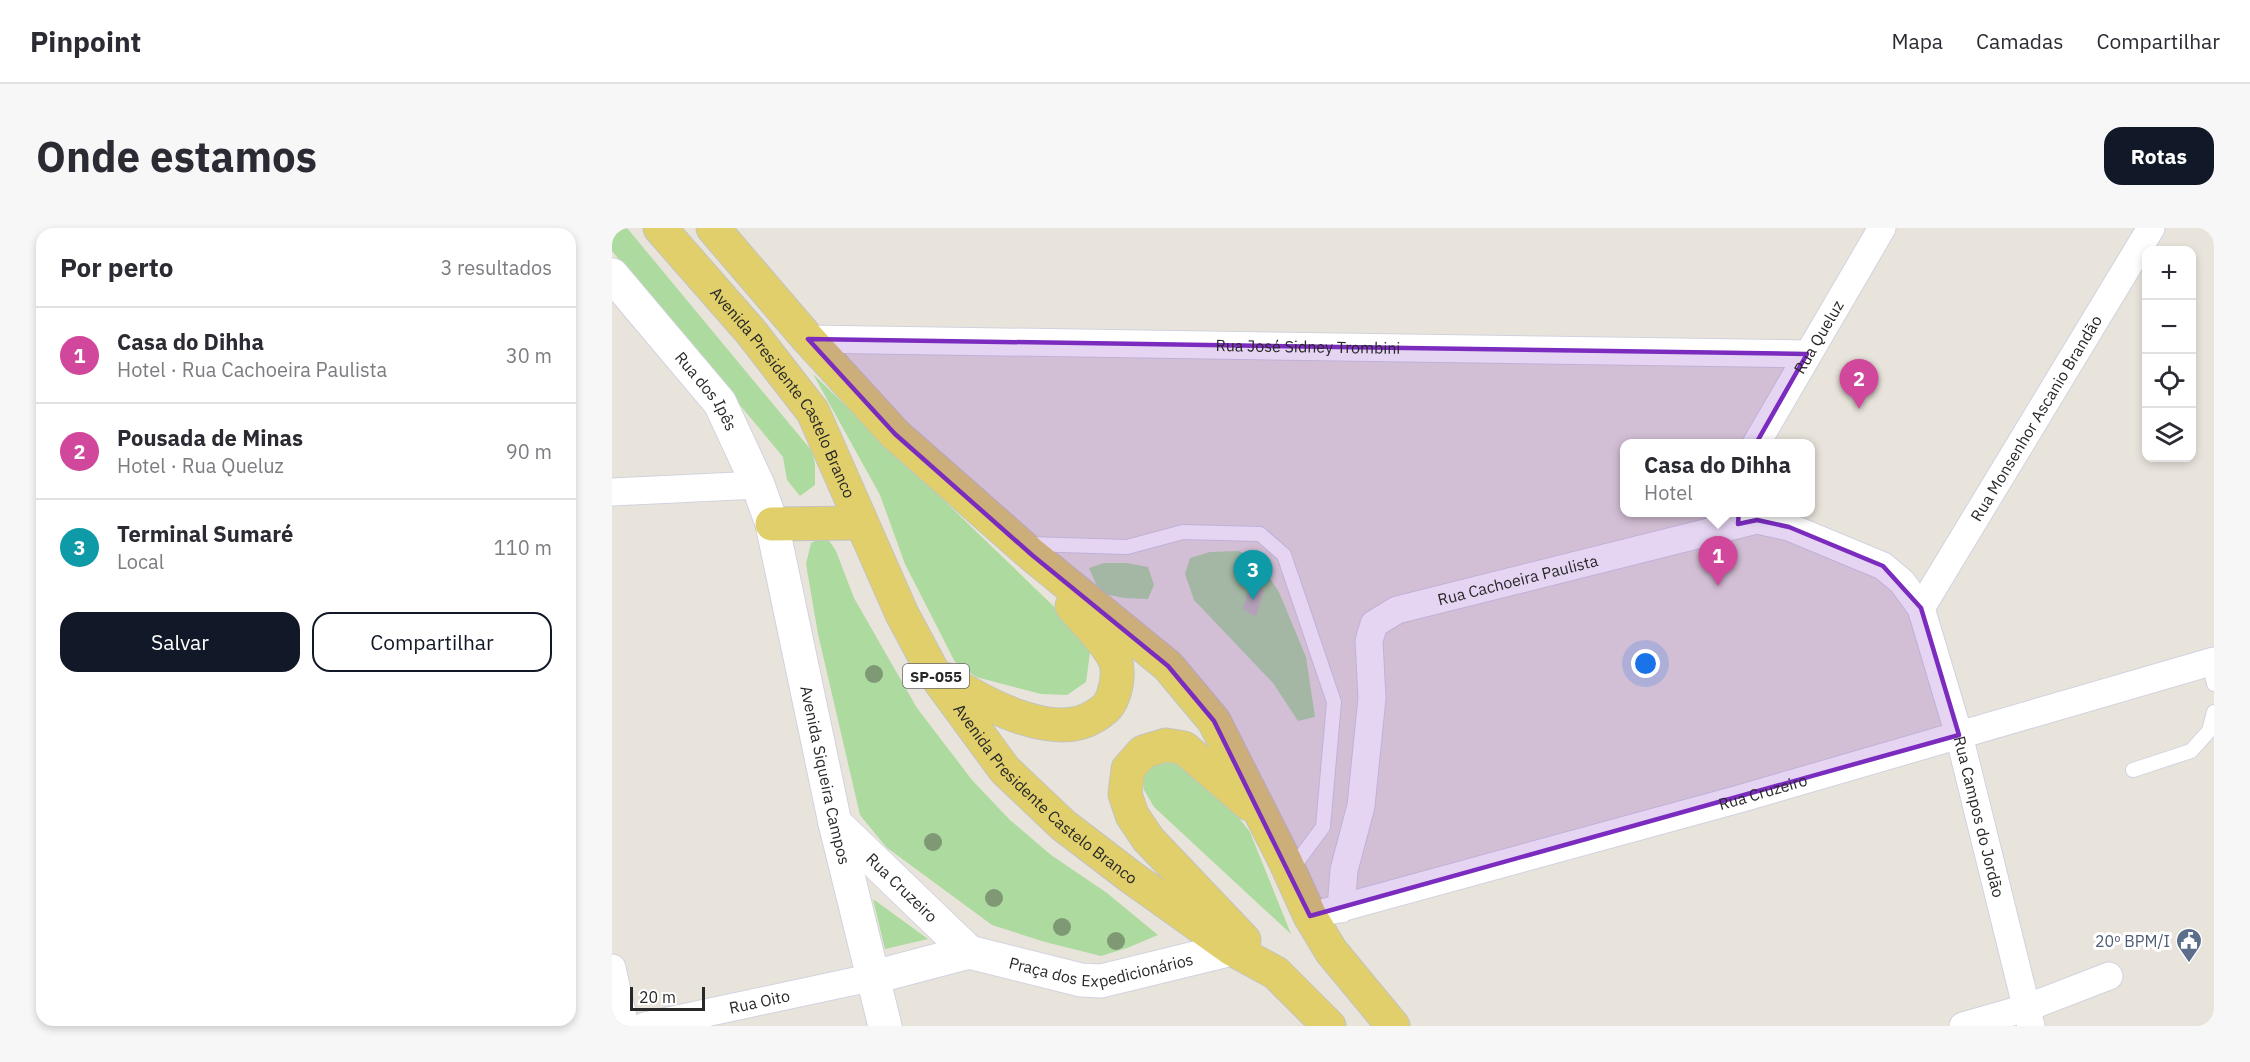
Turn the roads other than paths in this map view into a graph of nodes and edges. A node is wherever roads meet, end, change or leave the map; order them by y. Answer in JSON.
{"nodes":[{"id":1,"x":660,"y":228,"type":"edge"},
{"id":2,"x":713,"y":228,"type":"edge"},
{"id":3,"x":1882,"y":228,"type":"edge"},
{"id":4,"x":2151,"y":228,"type":"edge"},
{"id":5,"x":612,"y":275,"type":"edge"},
{"id":6,"x":808,"y":339,"type":"junction"},
{"id":7,"x":1807,"y":354,"type":"junction"},
{"id":8,"x":1759,"y":439,"type":"edge"},
{"id":9,"x":758,"y":485,"type":"junction"},
{"id":10,"x":612,"y":492,"type":"edge"},
{"id":11,"x":1738,"y":518,"type":"edge"},
{"id":12,"x":860,"y":523,"type":"junction"},
{"id":13,"x":772,"y":524,"type":"junction"},
{"id":14,"x":1025,"y":549,"type":"junction"},
{"id":15,"x":1921,"y":608,"type":"junction"},
{"id":16,"x":2212,"y":669,"type":"edge"},
{"id":17,"x":933,"y":672,"type":"junction"},
{"id":18,"x":2214,"y":712,"type":"edge"},
{"id":19,"x":1959,"y":735,"type":"junction"},
{"id":20,"x":2133,"y":770,"type":"dead end"},
{"id":21,"x":1260,"y":813,"type":"junction"},
{"id":22,"x":835,"y":823,"type":"junction"},
{"id":23,"x":1290,"y":872,"type":"junction"},
{"id":24,"x":1341,"y":909,"type":"junction"},
{"id":25,"x":1310,"y":916,"type":"junction"},
{"id":26,"x":1232,"y":949,"type":"junction"},
{"id":27,"x":969,"y":952,"type":"junction"},
{"id":28,"x":612,"y":968,"type":"edge"},
{"id":29,"x":1276,"y":973,"type":"junction"},
{"id":30,"x":2109,"y":976,"type":"dead end"},
{"id":31,"x":874,"y":977,"type":"junction"},
{"id":32,"x":2028,"y":1017,"type":"edge"},
{"id":33,"x":625,"y":1026,"type":"edge"},
{"id":34,"x":645,"y":1026,"type":"edge"},
{"id":35,"x":885,"y":1026,"type":"edge"},
{"id":36,"x":1329,"y":1026,"type":"edge"},
{"id":37,"x":1393,"y":1026,"type":"edge"},
{"id":38,"x":1964,"y":1026,"type":"edge"}],
"edges":[{"from":1,"to":12,"type":"main road","name":"Avenida Presidente Castelo Branco","number":"SP-055"},
{"from":2,"to":6,"type":"main road","number":"SP-055"},
{"from":3,"to":7,"type":"street","name":"Rua Queluz"},
{"from":4,"to":15,"type":"street","name":"Rua Monsenhor Ascanio Brandão"},
{"from":5,"to":9,"type":"street","name":"Rua dos Ipês"},
{"from":6,"to":7,"type":"street","name":"Rua José Sidney Trombini"},
{"from":6,"to":14,"type":"main road","number":"SP-055"},
{"from":7,"to":8,"type":"street","name":"Rua Queluz"},
{"from":9,"to":10,"type":"street"},
{"from":9,"to":13,"type":"street","name":"Rua dos Ipês"},
{"from":11,"to":15,"type":"street","name":"Rua Cachoeira Paulista"},
{"from":11,"to":24,"type":"street","name":"Rua Cachoeira Paulista"},
{"from":12,"to":13,"type":"main road"},
{"from":12,"to":17,"type":"main road","name":"Avenida Presidente Castelo Branco","number":"SP-055"},
{"from":13,"to":22,"type":"street","name":"Avenida Siqueira Campos"},
{"from":14,"to":17,"type":"main road","number":"SP-055"},
{"from":14,"to":21,"type":"main road","number":"SP-055"},
{"from":14,"to":23,"type":"lane"},
{"from":15,"to":19,"type":"street","name":"Rua Campos do Jordão"},
{"from":16,"to":19,"type":"street","name":"Rua Cruzeiro"},
{"from":17,"to":26,"type":"main road","name":"Avenida Presidente Castelo Branco","number":"SP-055"},
{"from":18,"to":20,"type":"lane"},
{"from":19,"to":24,"type":"street","name":"Rua Cruzeiro"},
{"from":19,"to":32,"type":"street","name":"Rua Campos do Jordão"},
{"from":21,"to":23,"type":"main road","number":"SP-055"},
{"from":21,"to":29,"type":"main road","number":"SP-055"},
{"from":22,"to":27,"type":"street","name":"Rua Cruzeiro"},
{"from":22,"to":31,"type":"street","name":"Avenida Siqueira Campos"},
{"from":23,"to":25,"type":"main road","number":"SP-055"},
{"from":24,"to":25,"type":"street","name":"Rua Cruzeiro"},
{"from":25,"to":37,"type":"main road","number":"SP-055"},
{"from":26,"to":27,"type":"street","name":"Praça dos Expedicionários"},
{"from":26,"to":29,"type":"main road","name":"Avenida Presidente Castelo Branco","number":"SP-055"},
{"from":27,"to":31,"type":"street"},
{"from":28,"to":33,"type":"street"},
{"from":29,"to":36,"type":"main road","name":"Avenida Presidente Castelo Branco","number":"SP-055"},
{"from":30,"to":32,"type":"street"},
{"from":31,"to":34,"type":"street","name":"Rua Oito"},
{"from":31,"to":35,"type":"street","name":"Avenida Siqueira Campos"},
{"from":32,"to":38,"type":"street"}]}
